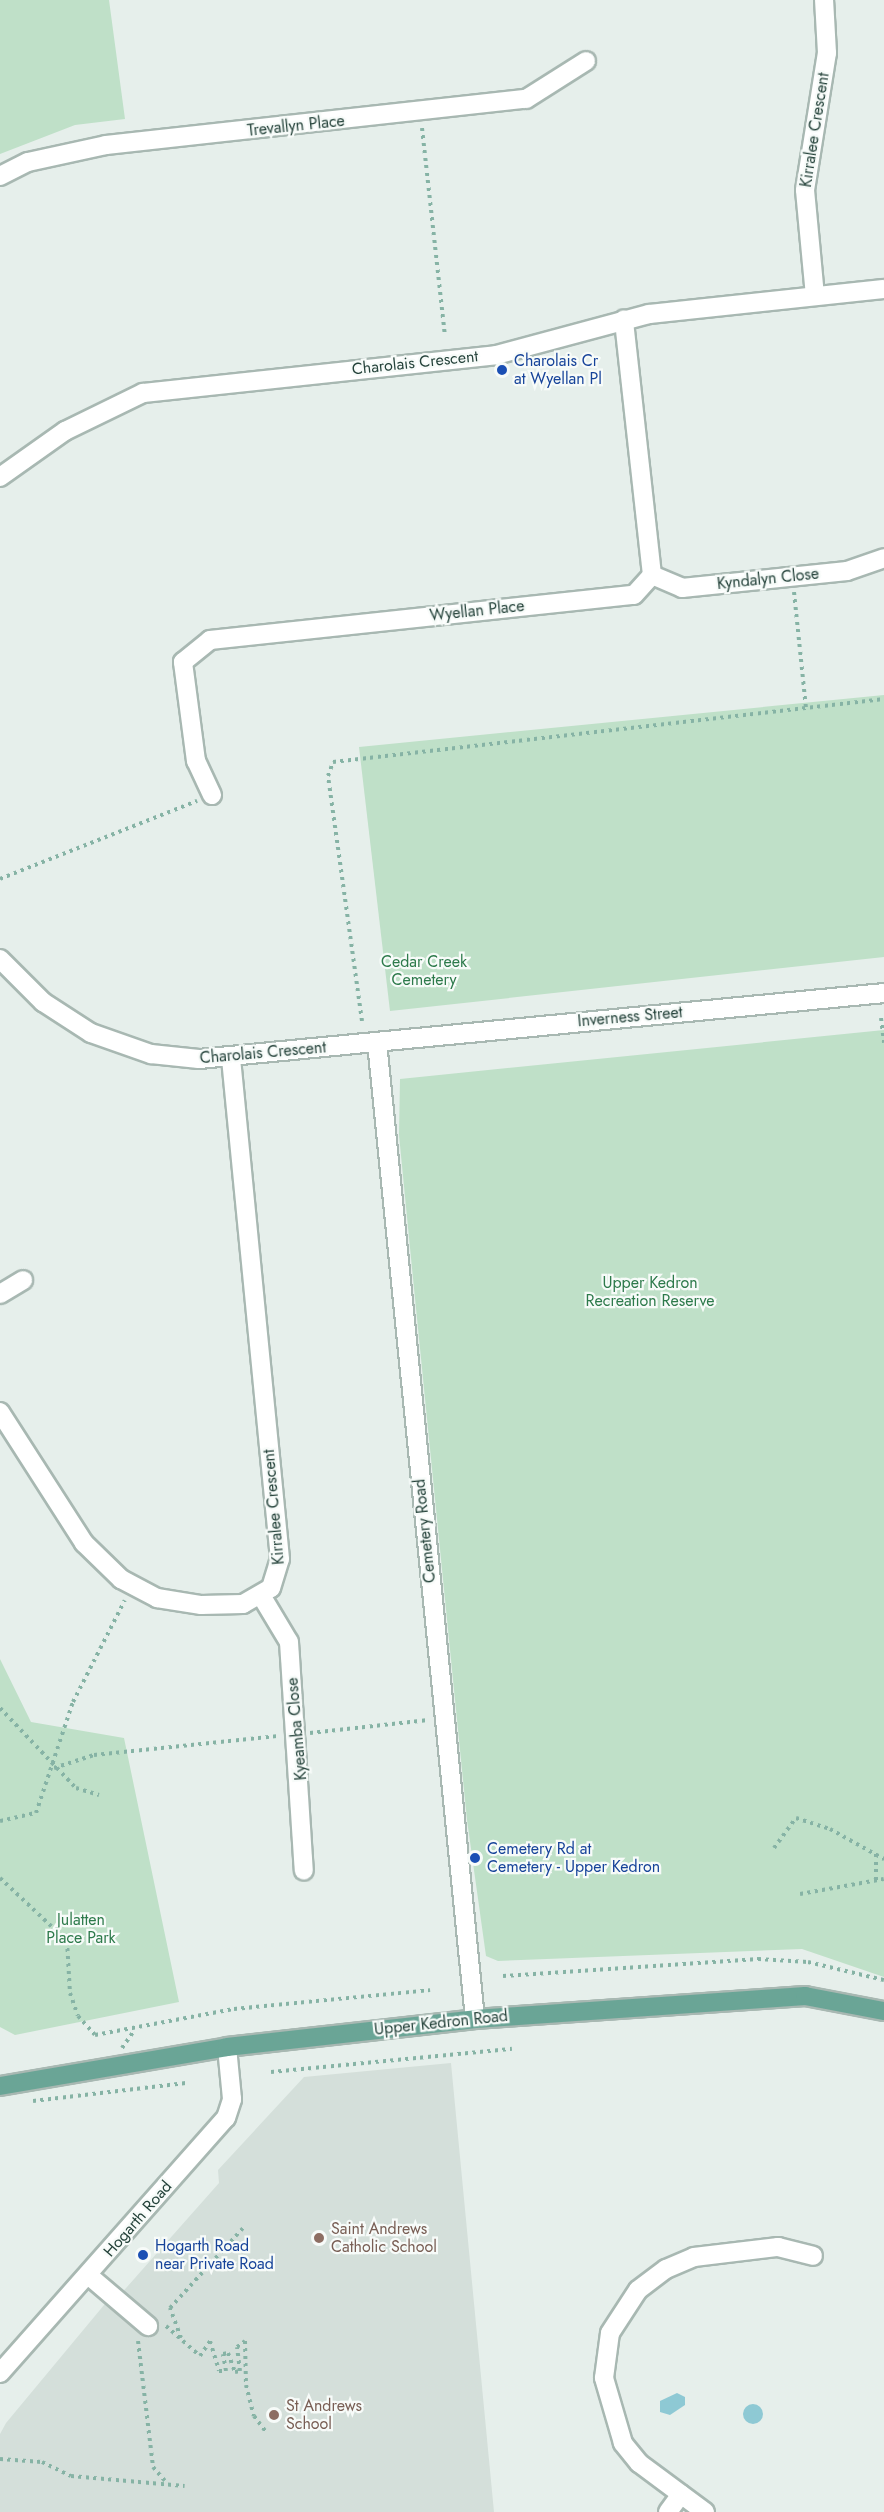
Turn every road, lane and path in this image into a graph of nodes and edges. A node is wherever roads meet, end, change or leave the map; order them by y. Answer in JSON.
{"nodes":[{"id":1,"x":824,"y":0,"type":"edge"},
{"id":2,"x":586,"y":61,"type":"dead end"},
{"id":3,"x":420,"y":113,"type":"junction"},
{"id":4,"x":0,"y":176,"type":"edge"},
{"id":5,"x":884,"y":289,"type":"edge"},
{"id":6,"x":815,"y":296,"type":"junction"},
{"id":7,"x":624,"y":320,"type":"junction"},
{"id":8,"x":445,"y":336,"type":"dead end"},
{"id":9,"x":0,"y":477,"type":"edge"},
{"id":10,"x":884,"y":558,"type":"edge"},
{"id":11,"x":652,"y":575,"type":"junction"},
{"id":12,"x":792,"y":577,"type":"junction"},
{"id":13,"x":884,"y":699,"type":"edge"},
{"id":14,"x":806,"y":708,"type":"junction"},
{"id":15,"x":212,"y":795,"type":"joint"},
{"id":16,"x":0,"y":879,"type":"edge"},
{"id":17,"x":0,"y":959,"type":"edge"},
{"id":18,"x":884,"y":993,"type":"edge"},
{"id":19,"x":881,"y":1018,"type":"dead end"},
{"id":20,"x":362,"y":1021,"type":"dead end"},
{"id":21,"x":377,"y":1042,"type":"junction"},
{"id":22,"x":884,"y":1043,"type":"edge"},
{"id":23,"x":231,"y":1058,"type":"junction"},
{"id":24,"x":23,"y":1280,"type":"dead end"},
{"id":25,"x":0,"y":1294,"type":"edge"},
{"id":26,"x":0,"y":1412,"type":"edge"},
{"id":27,"x":132,"y":1586,"type":"junction"},
{"id":28,"x":262,"y":1597,"type":"junction"},
{"id":29,"x":0,"y":1708,"type":"edge"},
{"id":30,"x":444,"y":1718,"type":"junction"},
{"id":31,"x":298,"y":1734,"type":"junction"},
{"id":32,"x":54,"y":1768,"type":"junction"},
{"id":33,"x":99,"y":1795,"type":"dead end"},
{"id":34,"x":0,"y":1821,"type":"edge"},
{"id":35,"x":774,"y":1848,"type":"dead end"},
{"id":36,"x":876,"y":1854,"type":"junction"},
{"id":37,"x":884,"y":1859,"type":"edge"},
{"id":38,"x":304,"y":1871,"type":"dead end"},
{"id":39,"x":0,"y":1878,"type":"edge"},
{"id":40,"x":884,"y":1879,"type":"edge"},
{"id":41,"x":876,"y":1880,"type":"junction"},
{"id":42,"x":800,"y":1894,"type":"dead end"},
{"id":43,"x":503,"y":1976,"type":"dead end"},
{"id":44,"x":884,"y":1980,"type":"edge"},
{"id":45,"x":430,"y":1990,"type":"dead end"},
{"id":46,"x":884,"y":2011,"type":"edge"},
{"id":47,"x":475,"y":2019,"type":"junction"},
{"id":48,"x":227,"y":2047,"type":"junction"},
{"id":49,"x":512,"y":2049,"type":"dead end"},
{"id":50,"x":272,"y":2072,"type":"dead end"},
{"id":51,"x":186,"y":2083,"type":"dead end"},
{"id":52,"x":0,"y":2086,"type":"edge"},
{"id":53,"x":33,"y":2101,"type":"dead end"},
{"id":54,"x":243,"y":2228,"type":"dead end"},
{"id":55,"x":813,"y":2256,"type":"dead end"},
{"id":56,"x":88,"y":2275,"type":"junction"},
{"id":57,"x":146,"y":2325,"type":"junction"},
{"id":58,"x":182,"y":2339,"type":"junction"},
{"id":59,"x":0,"y":2373,"type":"edge"},
{"id":60,"x":267,"y":2433,"type":"dead end"},
{"id":61,"x":0,"y":2459,"type":"edge"},
{"id":62,"x":165,"y":2481,"type":"junction"},
{"id":63,"x":185,"y":2486,"type":"dead end"},
{"id":64,"x":681,"y":2494,"type":"junction"},
{"id":65,"x":668,"y":2512,"type":"edge"},
{"id":66,"x":705,"y":2512,"type":"edge"}],
"edges":[{"from":1,"to":6,"type":"street","name":"Kirralee Crescent"},
{"from":2,"to":3,"type":"street","name":"Trevallyn Place"},
{"from":3,"to":4,"type":"street","name":"Trevallyn Place"},
{"from":3,"to":8,"type":"path"},
{"from":5,"to":6,"type":"street","name":"Charolais Crescent"},
{"from":6,"to":7,"type":"street","name":"Charolais Crescent"},
{"from":7,"to":9,"type":"street","name":"Charolais Crescent"},
{"from":7,"to":11,"type":"street"},
{"from":10,"to":12,"type":"street","name":"Kyndalyn Close"},
{"from":11,"to":12,"type":"street","name":"Kyndalyn Close"},
{"from":11,"to":15,"type":"street","name":"Wyellan Place"},
{"from":12,"to":14,"type":"path"},
{"from":13,"to":14,"type":"path"},
{"from":14,"to":20,"type":"path"},
{"from":15,"to":16,"type":"path"},
{"from":17,"to":23,"type":"street","name":"Charolais Crescent"},
{"from":18,"to":21,"type":"street","name":"Inverness Street"},
{"from":19,"to":22,"type":"path"},
{"from":21,"to":23,"type":"street","name":"Charolais Crescent"},
{"from":21,"to":30,"type":"street","name":"Cemetery Road"},
{"from":23,"to":28,"type":"street","name":"Kirralee Crescent"},
{"from":24,"to":25,"type":"street"},
{"from":26,"to":27,"type":"street"},
{"from":27,"to":28,"type":"street"},
{"from":27,"to":32,"type":"path"},
{"from":28,"to":31,"type":"street","name":"Kyeamba Close"},
{"from":29,"to":32,"type":"path"},
{"from":30,"to":31,"type":"path"},
{"from":30,"to":47,"type":"street","name":"Cemetery Road"},
{"from":31,"to":32,"type":"path"},
{"from":31,"to":38,"type":"street","name":"Kyeamba Close"},
{"from":32,"to":33,"type":"path"},
{"from":32,"to":34,"type":"path"},
{"from":35,"to":36,"type":"path"},
{"from":36,"to":37,"type":"path"},
{"from":36,"to":41,"type":"path"},
{"from":39,"to":45,"type":"path"},
{"from":40,"to":41,"type":"path"},
{"from":41,"to":42,"type":"path"},
{"from":43,"to":44,"type":"path"},
{"from":46,"to":47,"type":"main road","name":"Upper Kedron Road"},
{"from":47,"to":48,"type":"main road","name":"Upper Kedron Road"},
{"from":48,"to":52,"type":"main road","name":"Upper Kedron Road"},
{"from":48,"to":56,"type":"street","name":"Hogarth Road"},
{"from":49,"to":50,"type":"path"},
{"from":51,"to":53,"type":"path"},
{"from":54,"to":58,"type":"path"},
{"from":55,"to":64,"type":"street"},
{"from":56,"to":57,"type":"street"},
{"from":56,"to":59,"type":"street","name":"Hogarth Road"},
{"from":57,"to":58,"type":"path"},
{"from":57,"to":62,"type":"path"},
{"from":58,"to":60,"type":"path"},
{"from":61,"to":62,"type":"path"},
{"from":62,"to":63,"type":"path"},
{"from":64,"to":65,"type":"street"},
{"from":64,"to":66,"type":"street"}]}
